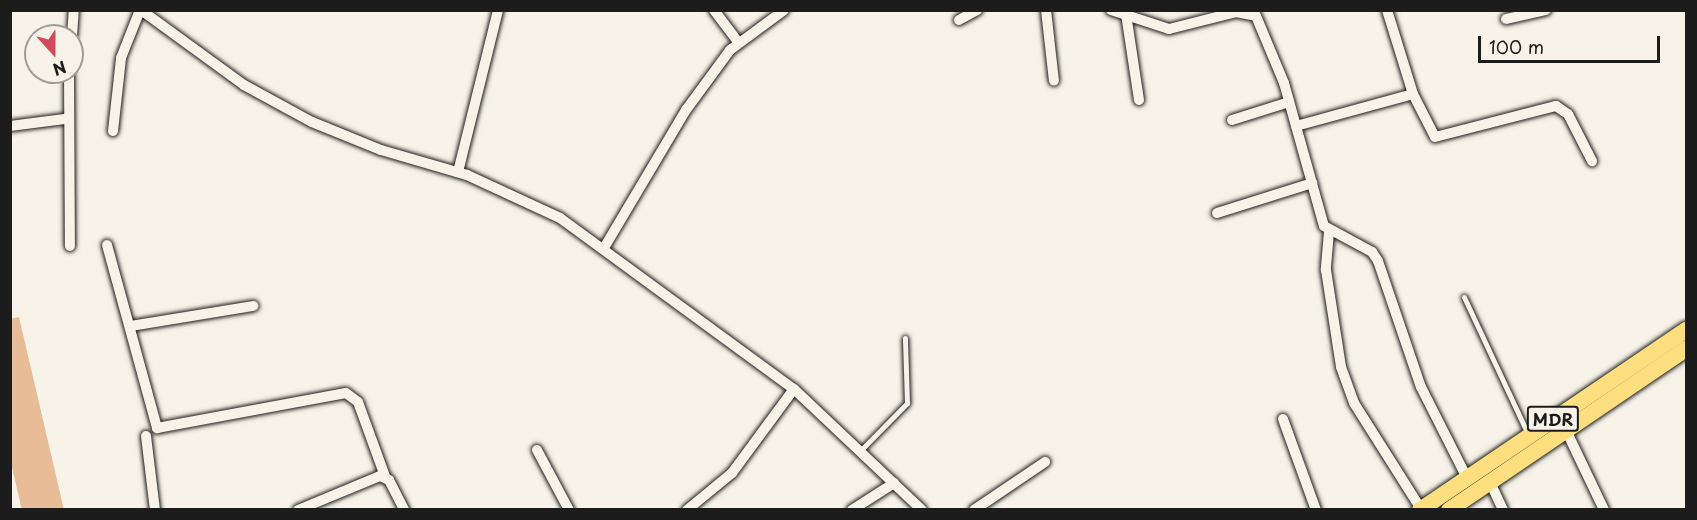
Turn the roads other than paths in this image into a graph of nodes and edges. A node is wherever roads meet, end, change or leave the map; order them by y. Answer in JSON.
{"nodes":[{"id":1,"x":140,"y":10,"type":"edge"},
{"id":2,"x":498,"y":10,"type":"edge"},
{"id":3,"x":714,"y":10,"type":"edge"},
{"id":4,"x":784,"y":10,"type":"edge"},
{"id":5,"x":977,"y":10,"type":"edge"},
{"id":6,"x":1046,"y":10,"type":"edge"},
{"id":7,"x":1111,"y":10,"type":"edge"},
{"id":8,"x":1387,"y":10,"type":"edge"},
{"id":9,"x":1546,"y":10,"type":"edge"},
{"id":10,"x":1250,"y":11,"type":"edge"},
{"id":11,"x":1126,"y":14,"type":"edge"},
{"id":12,"x":1506,"y":19,"type":"dead end"},
{"id":13,"x":959,"y":20,"type":"dead end"},
{"id":14,"x":738,"y":42,"type":"junction"},
{"id":15,"x":1054,"y":81,"type":"dead end"},
{"id":16,"x":68,"y":84,"type":"edge"},
{"id":17,"x":1413,"y":94,"type":"junction"},
{"id":18,"x":1139,"y":100,"type":"dead end"},
{"id":19,"x":1289,"y":102,"type":"junction"},
{"id":20,"x":65,"y":119,"type":"junction"},
{"id":21,"x":1232,"y":120,"type":"dead end"},
{"id":22,"x":10,"y":126,"type":"edge"},
{"id":23,"x":1296,"y":126,"type":"junction"},
{"id":24,"x":113,"y":131,"type":"dead end"},
{"id":25,"x":1592,"y":161,"type":"dead end"},
{"id":26,"x":458,"y":172,"type":"junction"},
{"id":27,"x":1312,"y":183,"type":"junction"},
{"id":28,"x":1217,"y":213,"type":"dead end"},
{"id":29,"x":1329,"y":232,"type":"junction"},
{"id":30,"x":107,"y":245,"type":"dead end"},
{"id":31,"x":70,"y":246,"type":"dead end"},
{"id":32,"x":604,"y":248,"type":"junction"},
{"id":33,"x":1464,"y":297,"type":"dead end"},
{"id":34,"x":253,"y":306,"type":"dead end"},
{"id":35,"x":130,"y":326,"type":"junction"},
{"id":36,"x":1686,"y":330,"type":"edge"},
{"id":37,"x":904,"y":338,"type":"dead end"},
{"id":38,"x":1686,"y":349,"type":"edge"},
{"id":39,"x":794,"y":389,"type":"junction"},
{"id":40,"x":1283,"y":419,"type":"dead end"},
{"id":41,"x":1562,"y":423,"type":"junction"},
{"id":42,"x":146,"y":436,"type":"dead end"},
{"id":43,"x":1529,"y":436,"type":"junction"},
{"id":44,"x":537,"y":450,"type":"dead end"},
{"id":45,"x":860,"y":451,"type":"junction"},
{"id":46,"x":1045,"y":462,"type":"dead end"},
{"id":47,"x":385,"y":477,"type":"junction"},
{"id":48,"x":1467,"y":478,"type":"junction"},
{"id":49,"x":1490,"y":482,"type":"junction"},
{"id":50,"x":894,"y":483,"type":"junction"},
{"id":51,"x":1421,"y":509,"type":"edge"},
{"id":52,"x":155,"y":510,"type":"edge"},
{"id":53,"x":298,"y":510,"type":"edge"},
{"id":54,"x":404,"y":510,"type":"edge"},
{"id":55,"x":569,"y":510,"type":"edge"},
{"id":56,"x":687,"y":510,"type":"edge"},
{"id":57,"x":852,"y":510,"type":"edge"},
{"id":58,"x":922,"y":510,"type":"edge"},
{"id":59,"x":974,"y":510,"type":"edge"},
{"id":60,"x":1316,"y":510,"type":"edge"},
{"id":61,"x":1449,"y":510,"type":"edge"},
{"id":62,"x":1503,"y":510,"type":"edge"},
{"id":63,"x":1604,"y":510,"type":"edge"}],
"edges":[{"from":1,"to":24,"type":"street"},
{"from":1,"to":26,"type":"street"},
{"from":2,"to":26,"type":"street"},
{"from":3,"to":14,"type":"street"},
{"from":4,"to":14,"type":"street"},
{"from":5,"to":13,"type":"street"},
{"from":6,"to":15,"type":"street"},
{"from":7,"to":11,"type":"street"},
{"from":8,"to":17,"type":"street"},
{"from":9,"to":12,"type":"street"},
{"from":10,"to":11,"type":"street"},
{"from":10,"to":19,"type":"street"},
{"from":11,"to":18,"type":"street"},
{"from":14,"to":32,"type":"street"},
{"from":16,"to":20,"type":"street"},
{"from":17,"to":23,"type":"street"},
{"from":17,"to":25,"type":"street"},
{"from":19,"to":21,"type":"street"},
{"from":19,"to":23,"type":"street"},
{"from":20,"to":22,"type":"street"},
{"from":20,"to":31,"type":"street"},
{"from":23,"to":27,"type":"street"},
{"from":26,"to":32,"type":"street"},
{"from":27,"to":28,"type":"street"},
{"from":27,"to":29,"type":"street"},
{"from":29,"to":48,"type":"street"},
{"from":29,"to":51,"type":"street"},
{"from":30,"to":35,"type":"street"},
{"from":32,"to":39,"type":"street"},
{"from":33,"to":43,"type":"lane"},
{"from":34,"to":35,"type":"street"},
{"from":35,"to":47,"type":"street"},
{"from":36,"to":41,"type":"main road","number":"MDR"},
{"from":37,"to":45,"type":"lane"},
{"from":38,"to":41,"type":"main road","number":"MDR"},
{"from":39,"to":45,"type":"street"},
{"from":39,"to":56,"type":"street"},
{"from":40,"to":60,"type":"street"},
{"from":41,"to":43,"type":"main road","number":"MDR"},
{"from":41,"to":49,"type":"main road","number":"MDR"},
{"from":41,"to":63,"type":"street"},
{"from":42,"to":52,"type":"street"},
{"from":43,"to":48,"type":"main road","number":"MDR"},
{"from":44,"to":55,"type":"street"},
{"from":45,"to":50,"type":"street"},
{"from":46,"to":59,"type":"street"},
{"from":47,"to":53,"type":"street"},
{"from":47,"to":54,"type":"street"},
{"from":48,"to":51,"type":"main road","number":"MDR"},
{"from":49,"to":61,"type":"main road","number":"MDR"},
{"from":49,"to":62,"type":"street"},
{"from":50,"to":57,"type":"street"},
{"from":50,"to":58,"type":"street"}]}
